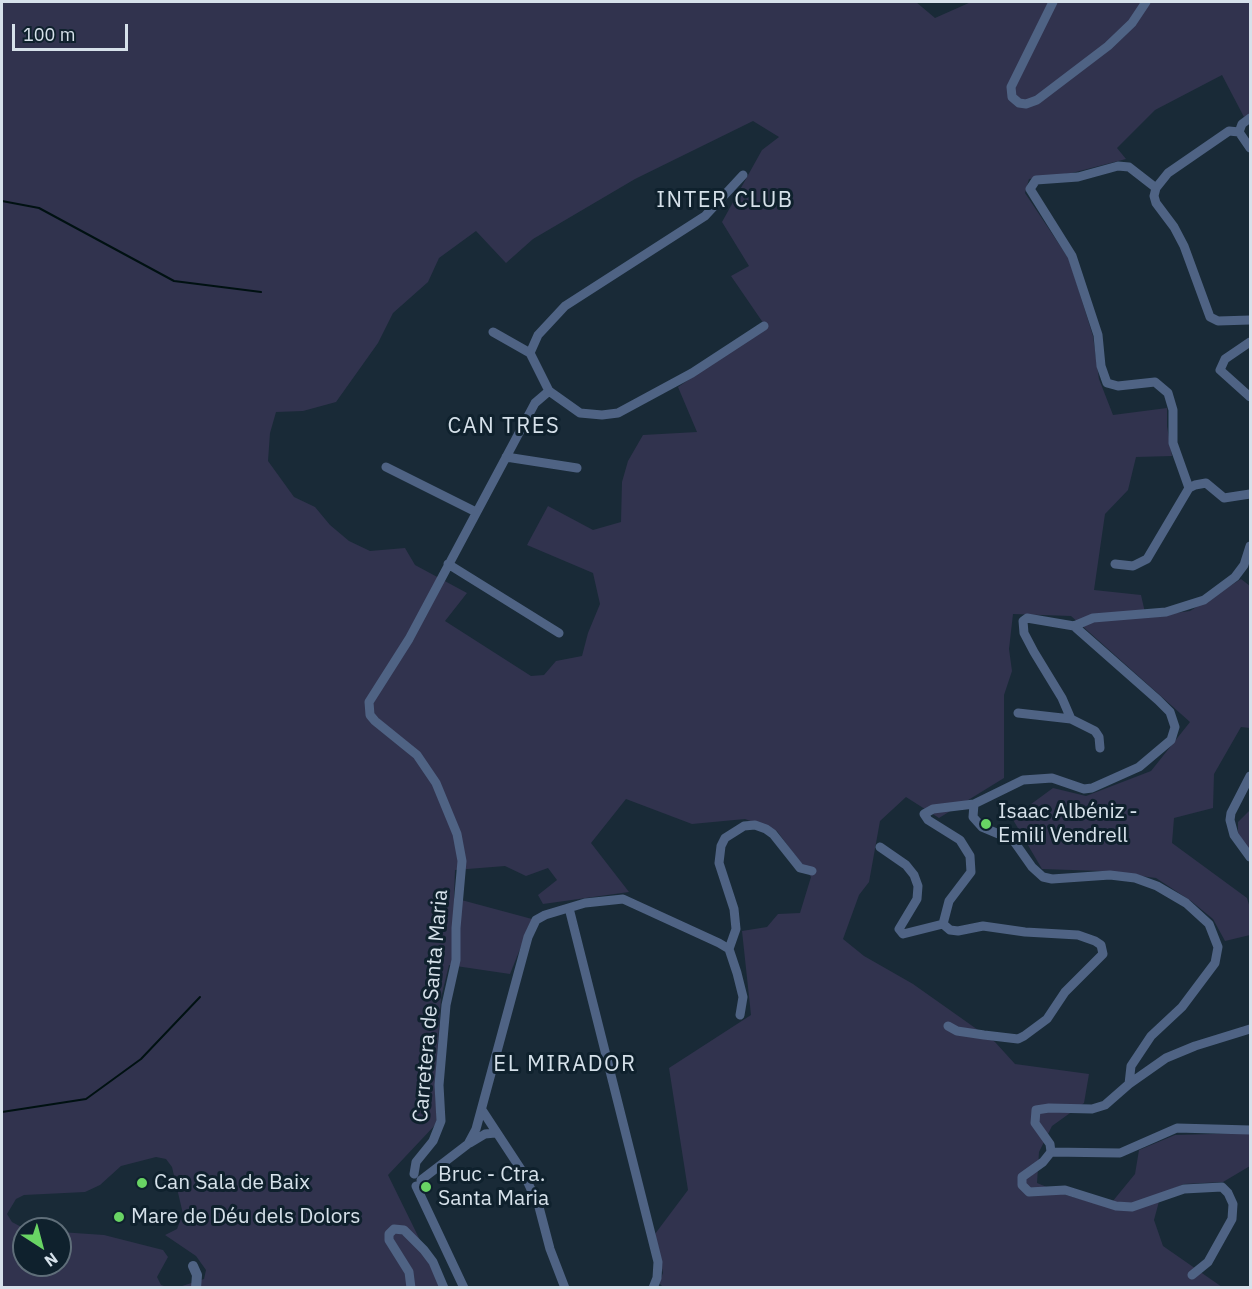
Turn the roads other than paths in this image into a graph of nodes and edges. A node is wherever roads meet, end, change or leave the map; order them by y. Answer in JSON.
{"nodes":[{"id":1,"x":1053,"y":2,"type":"edge"},
{"id":2,"x":1146,"y":2,"type":"edge"},
{"id":3,"x":1251,"y":118,"type":"edge"},
{"id":4,"x":1239,"y":132,"type":"junction"},
{"id":5,"x":1251,"y":148,"type":"edge"},
{"id":6,"x":743,"y":175,"type":"dead end"},
{"id":7,"x":1156,"y":188,"type":"junction"},
{"id":8,"x":1251,"y":320,"type":"edge"},
{"id":9,"x":764,"y":326,"type":"dead end"},
{"id":10,"x":493,"y":332,"type":"dead end"},
{"id":11,"x":1251,"y":342,"type":"edge"},
{"id":12,"x":530,"y":353,"type":"junction"},
{"id":13,"x":549,"y":391,"type":"junction"},
{"id":14,"x":1251,"y":397,"type":"edge"},
{"id":15,"x":506,"y":457,"type":"junction"},
{"id":16,"x":386,"y":467,"type":"dead end"},
{"id":17,"x":577,"y":468,"type":"dead end"},
{"id":18,"x":1189,"y":488,"type":"junction"},
{"id":19,"x":1251,"y":494,"type":"edge"},
{"id":20,"x":476,"y":512,"type":"junction"},
{"id":21,"x":1251,"y":546,"type":"edge"},
{"id":22,"x":448,"y":564,"type":"junction"},
{"id":23,"x":1115,"y":564,"type":"dead end"},
{"id":24,"x":1074,"y":626,"type":"junction"},
{"id":25,"x":559,"y":633,"type":"dead end"},
{"id":26,"x":1018,"y":713,"type":"dead end"},
{"id":27,"x":1071,"y":719,"type":"junction"},
{"id":28,"x":1100,"y":748,"type":"dead end"},
{"id":29,"x":1251,"y":776,"type":"edge"},
{"id":30,"x":974,"y":804,"type":"junction"},
{"id":31,"x":880,"y":847,"type":"dead end"},
{"id":32,"x":1251,"y":857,"type":"edge"},
{"id":33,"x":812,"y":871,"type":"dead end"},
{"id":34,"x":569,"y":908,"type":"junction"},
{"id":35,"x":943,"y":924,"type":"junction"},
{"id":36,"x":729,"y":949,"type":"junction"},
{"id":37,"x":740,"y":1015,"type":"dead end"},
{"id":38,"x":948,"y":1026,"type":"dead end"},
{"id":39,"x":1251,"y":1029,"type":"edge"},
{"id":40,"x":1129,"y":1084,"type":"junction"},
{"id":41,"x":482,"y":1110,"type":"junction"},
{"id":42,"x":1251,"y":1130,"type":"edge"},
{"id":43,"x":495,"y":1133,"type":"junction"},
{"id":44,"x":468,"y":1144,"type":"junction"},
{"id":45,"x":1051,"y":1152,"type":"junction"},
{"id":46,"x":417,"y":1180,"type":"junction"},
{"id":47,"x":193,"y":1266,"type":"dead end"},
{"id":48,"x":1192,"y":1275,"type":"dead end"},
{"id":49,"x":196,"y":1287,"type":"edge"},
{"id":50,"x":411,"y":1287,"type":"edge"},
{"id":51,"x":444,"y":1287,"type":"edge"},
{"id":52,"x":464,"y":1287,"type":"edge"},
{"id":53,"x":565,"y":1287,"type":"edge"},
{"id":54,"x":653,"y":1287,"type":"edge"}],
"edges":[{"from":1,"to":2,"type":"street"},
{"from":3,"to":4,"type":"street"},
{"from":4,"to":5,"type":"street"},
{"from":4,"to":7,"type":"street"},
{"from":6,"to":12,"type":"street"},
{"from":7,"to":8,"type":"street"},
{"from":7,"to":18,"type":"street"},
{"from":9,"to":13,"type":"street"},
{"from":10,"to":12,"type":"street"},
{"from":11,"to":14,"type":"street"},
{"from":12,"to":13,"type":"street"},
{"from":13,"to":15,"type":"street"},
{"from":15,"to":17,"type":"street"},
{"from":15,"to":20,"type":"street"},
{"from":16,"to":20,"type":"street"},
{"from":18,"to":19,"type":"street"},
{"from":18,"to":23,"type":"street"},
{"from":20,"to":22,"type":"street"},
{"from":21,"to":24,"type":"street"},
{"from":22,"to":25,"type":"street"},
{"from":22,"to":46,"type":"street","name":"Carretera de Santa Maria"},
{"from":24,"to":27,"type":"street"},
{"from":24,"to":30,"type":"street"},
{"from":26,"to":27,"type":"street"},
{"from":27,"to":28,"type":"street"},
{"from":29,"to":32,"type":"street"},
{"from":30,"to":35,"type":"street"},
{"from":30,"to":40,"type":"street"},
{"from":31,"to":35,"type":"street"},
{"from":33,"to":36,"type":"street"},
{"from":34,"to":36,"type":"street"},
{"from":34,"to":41,"type":"street"},
{"from":34,"to":54,"type":"street"},
{"from":35,"to":38,"type":"street"},
{"from":36,"to":37,"type":"street"},
{"from":39,"to":40,"type":"street"},
{"from":40,"to":45,"type":"street"},
{"from":41,"to":43,"type":"street"},
{"from":41,"to":44,"type":"street"},
{"from":42,"to":45,"type":"street"},
{"from":43,"to":44,"type":"street"},
{"from":43,"to":53,"type":"street"},
{"from":44,"to":46,"type":"street"},
{"from":45,"to":48,"type":"street"},
{"from":46,"to":52,"type":"street"},
{"from":47,"to":49,"type":"street"},
{"from":50,"to":51,"type":"street"}]}
